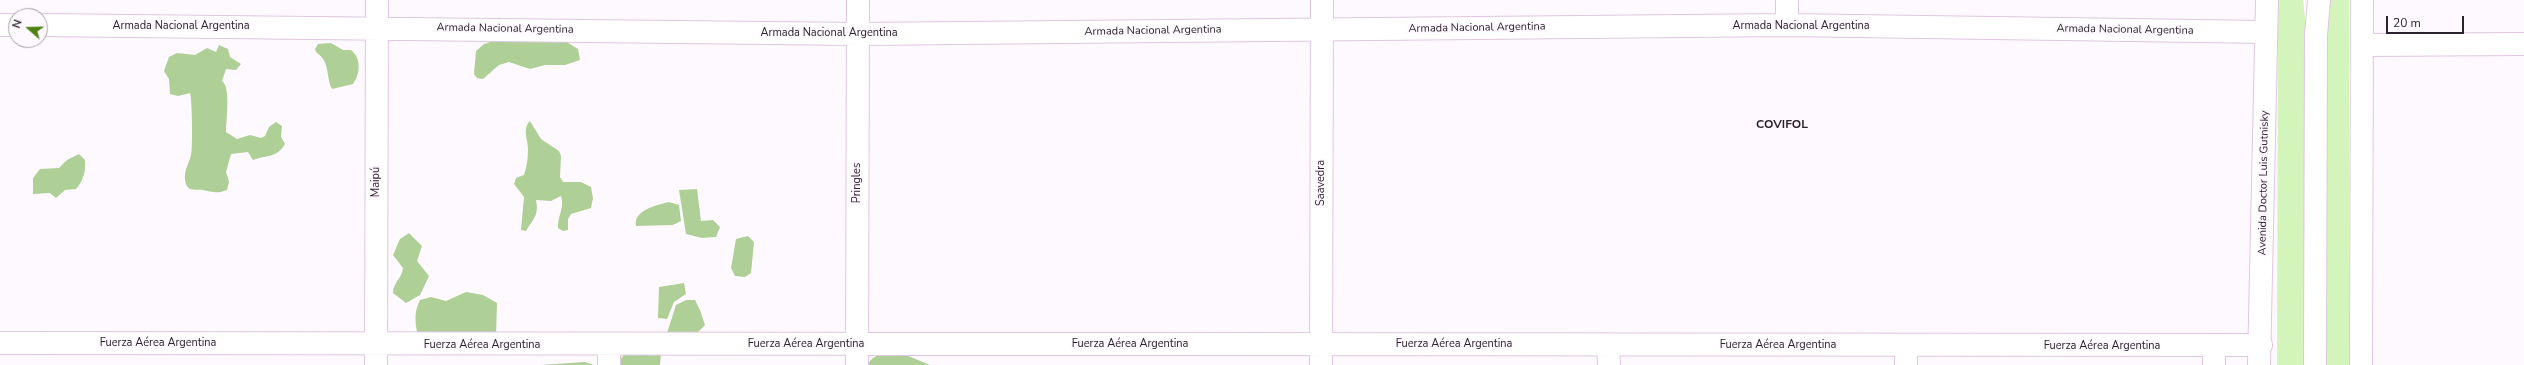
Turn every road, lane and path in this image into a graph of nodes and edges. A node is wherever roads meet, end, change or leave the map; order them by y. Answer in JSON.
{"nodes":[{"id":1,"x":376,"y":0,"type":"edge"},
{"id":2,"x":858,"y":0,"type":"edge"},
{"id":3,"x":1322,"y":0,"type":"edge"},
{"id":4,"x":1787,"y":0,"type":"edge"},
{"id":5,"x":2267,"y":0,"type":"edge"},
{"id":6,"x":2312,"y":0,"type":"edge"},
{"id":7,"x":2319,"y":0,"type":"edge"},
{"id":8,"x":2362,"y":0,"type":"edge"},
{"id":9,"x":48,"y":25,"type":"edge"},
{"id":10,"x":1787,"y":25,"type":"junction"},
{"id":11,"x":376,"y":28,"type":"junction"},
{"id":12,"x":1322,"y":29,"type":"junction"},
{"id":13,"x":2266,"y":32,"type":"junction"},
{"id":14,"x":858,"y":34,"type":"junction"},
{"id":15,"x":2316,"y":35,"type":"junction"},
{"id":16,"x":2524,"y":44,"type":"edge"},
{"id":17,"x":2363,"y":45,"type":"junction"},
{"id":18,"x":0,"y":343,"type":"edge"},
{"id":19,"x":857,"y":343,"type":"junction"},
{"id":20,"x":1321,"y":344,"type":"junction"},
{"id":21,"x":376,"y":355,"type":"edge"},
{"id":22,"x":609,"y":355,"type":"edge"},
{"id":23,"x":1608,"y":355,"type":"edge"},
{"id":24,"x":1906,"y":355,"type":"edge"},
{"id":25,"x":2260,"y":355,"type":"edge"},
{"id":26,"x":2214,"y":356,"type":"edge"},
{"id":27,"x":857,"y":365,"type":"edge"},
{"id":28,"x":1321,"y":365,"type":"edge"},
{"id":29,"x":2314,"y":365,"type":"edge"},
{"id":30,"x":2361,"y":365,"type":"edge"}],
"edges":[{"from":1,"to":11,"type":"street","name":"Maipú"},
{"from":2,"to":14,"type":"street","name":"Pringles"},
{"from":3,"to":12,"type":"street","name":"Saavedra"},
{"from":4,"to":10,"type":"street"},
{"from":5,"to":13,"type":"street","name":"Avenida Doctor Luis Gutnisky"},
{"from":6,"to":15,"type":"street"},
{"from":7,"to":15,"type":"street"},
{"from":8,"to":17,"type":"street"},
{"from":9,"to":11,"type":"street","name":"Armada Nacional Argentina"},
{"from":10,"to":12,"type":"street","name":"Armada Nacional Argentina"},
{"from":10,"to":13,"type":"street","name":"Armada Nacional Argentina"},
{"from":11,"to":14,"type":"street","name":"Armada Nacional Argentina"},
{"from":11,"to":21,"type":"street","name":"Maipú"},
{"from":12,"to":14,"type":"street","name":"Armada Nacional Argentina"},
{"from":12,"to":20,"type":"street","name":"Saavedra"},
{"from":13,"to":25,"type":"street","name":"Avenida Doctor Luis Gutnisky"},
{"from":14,"to":19,"type":"street","name":"Pringles"},
{"from":15,"to":29,"type":"street"},
{"from":16,"to":17,"type":"street"},
{"from":17,"to":30,"type":"street"},
{"from":18,"to":21,"type":"street","name":"Fuerza Aérea Argentina"},
{"from":19,"to":20,"type":"street","name":"Fuerza Aérea Argentina"},
{"from":19,"to":22,"type":"street","name":"Fuerza Aérea Argentina"},
{"from":19,"to":27,"type":"street","name":"Pringles"},
{"from":20,"to":23,"type":"street","name":"Fuerza Aérea Argentina"},
{"from":20,"to":28,"type":"street","name":"Saavedra"},
{"from":21,"to":22,"type":"street","name":"Fuerza Aérea Argentina"},
{"from":23,"to":24,"type":"street","name":"Fuerza Aérea Argentina"},
{"from":24,"to":26,"type":"street","name":"Fuerza Aérea Argentina"},
{"from":25,"to":26,"type":"street","name":"Fuerza Aérea Argentina"}]}
